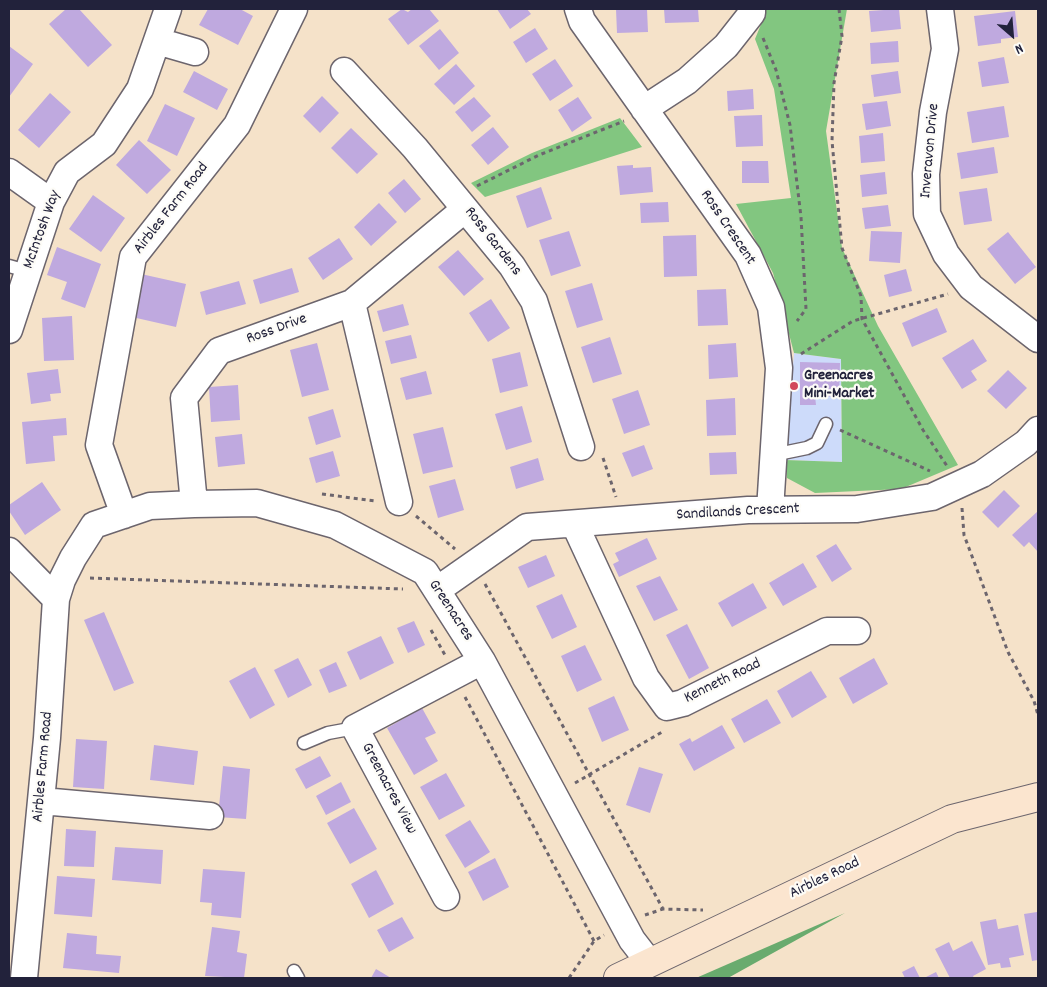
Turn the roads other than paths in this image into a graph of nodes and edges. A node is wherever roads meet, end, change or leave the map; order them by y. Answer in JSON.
{"nodes":[{"id":1,"x":168,"y":9,"type":"edge"},
{"id":2,"x":294,"y":9,"type":"edge"},
{"id":3,"x":578,"y":9,"type":"edge"},
{"id":4,"x":940,"y":9,"type":"edge"},
{"id":5,"x":752,"y":11,"type":"edge"},
{"id":6,"x":156,"y":42,"type":"junction"},
{"id":7,"x":195,"y":52,"type":"dead end"},
{"id":8,"x":344,"y":71,"type":"dead end"},
{"id":9,"x":644,"y":109,"type":"junction"},
{"id":10,"x":9,"y":172,"type":"edge"},
{"id":11,"x":51,"y":202,"type":"junction"},
{"id":12,"x":461,"y":203,"type":"junction"},
{"id":13,"x":18,"y":269,"type":"edge"},
{"id":14,"x":352,"y":303,"type":"junction"},
{"id":15,"x":9,"y":330,"type":"edge"},
{"id":16,"x":1038,"y":339,"type":"edge"},
{"id":17,"x":826,"y":424,"type":"road end"},
{"id":18,"x":1034,"y":443,"type":"edge"},
{"id":19,"x":581,"y":447,"type":"road end"},
{"id":20,"x":773,"y":455,"type":"junction"},
{"id":21,"x":399,"y":502,"type":"dead end"},
{"id":22,"x":194,"y":504,"type":"junction"},
{"id":23,"x":770,"y":510,"type":"junction"},
{"id":24,"x":124,"y":514,"type":"junction"},
{"id":25,"x":575,"y":525,"type":"junction"},
{"id":26,"x":9,"y":551,"type":"edge"},
{"id":27,"x":64,"y":579,"type":"junction"},
{"id":28,"x":437,"y":590,"type":"junction"},
{"id":29,"x":857,"y":631,"type":"dead end"},
{"id":30,"x":482,"y":661,"type":"junction"},
{"id":31,"x":355,"y":728,"type":"junction"},
{"id":32,"x":304,"y":743,"type":"dead end"},
{"id":33,"x":1038,"y":797,"type":"edge"},
{"id":34,"x":42,"y":801,"type":"junction"},
{"id":35,"x":210,"y":816,"type":"dead end"},
{"id":36,"x":446,"y":897,"type":"dead end"},
{"id":37,"x":649,"y":962,"type":"junction"},
{"id":38,"x":24,"y":978,"type":"edge"},
{"id":39,"x":618,"y":978,"type":"edge"}],
"edges":[{"from":1,"to":6,"type":"street","name":"McIntosh Way"},
{"from":2,"to":24,"type":"street","name":"Airbles Farm Road"},
{"from":3,"to":9,"type":"street","name":"Ross Crescent"},
{"from":4,"to":16,"type":"street","name":"Inveravon Drive"},
{"from":5,"to":9,"type":"street"},
{"from":6,"to":7,"type":"street"},
{"from":6,"to":11,"type":"street","name":"McIntosh Way"},
{"from":8,"to":12,"type":"street","name":"Ross Gardens"},
{"from":9,"to":20,"type":"street","name":"Ross Crescent"},
{"from":10,"to":11,"type":"street"},
{"from":11,"to":13,"type":"street","name":"McIntosh Way"},
{"from":12,"to":14,"type":"street","name":"Ross Drive"},
{"from":12,"to":19,"type":"street","name":"Ross Gardens"},
{"from":13,"to":15,"type":"street","name":"McIntosh Way"},
{"from":14,"to":21,"type":"street"},
{"from":14,"to":22,"type":"street","name":"Ross Drive"},
{"from":17,"to":20,"type":"lane"},
{"from":18,"to":23,"type":"street","name":"Sandilands Crescent"},
{"from":20,"to":23,"type":"street","name":"Ross Crescent"},
{"from":22,"to":24,"type":"street","name":"Greenacres"},
{"from":22,"to":28,"type":"street","name":"Greenacres"},
{"from":23,"to":25,"type":"street","name":"Sandilands Crescent"},
{"from":24,"to":27,"type":"street","name":"Greenacres"},
{"from":25,"to":28,"type":"street","name":"Sandilands Crescent"},
{"from":25,"to":29,"type":"street","name":"Kenneth Road"},
{"from":26,"to":27,"type":"street"},
{"from":27,"to":34,"type":"street","name":"Airbles Farm Road"},
{"from":28,"to":30,"type":"street","name":"Greenacres"},
{"from":30,"to":31,"type":"street","name":"Greenacres View"},
{"from":30,"to":37,"type":"street","name":"Greenacres"},
{"from":31,"to":32,"type":"lane"},
{"from":31,"to":36,"type":"street","name":"Greenacres View"},
{"from":33,"to":37,"type":"main road","name":"Airbles Road"},
{"from":34,"to":35,"type":"street"},
{"from":34,"to":38,"type":"street","name":"Airbles Farm Road"},
{"from":37,"to":39,"type":"main road","name":"Airbles Road"}]}
